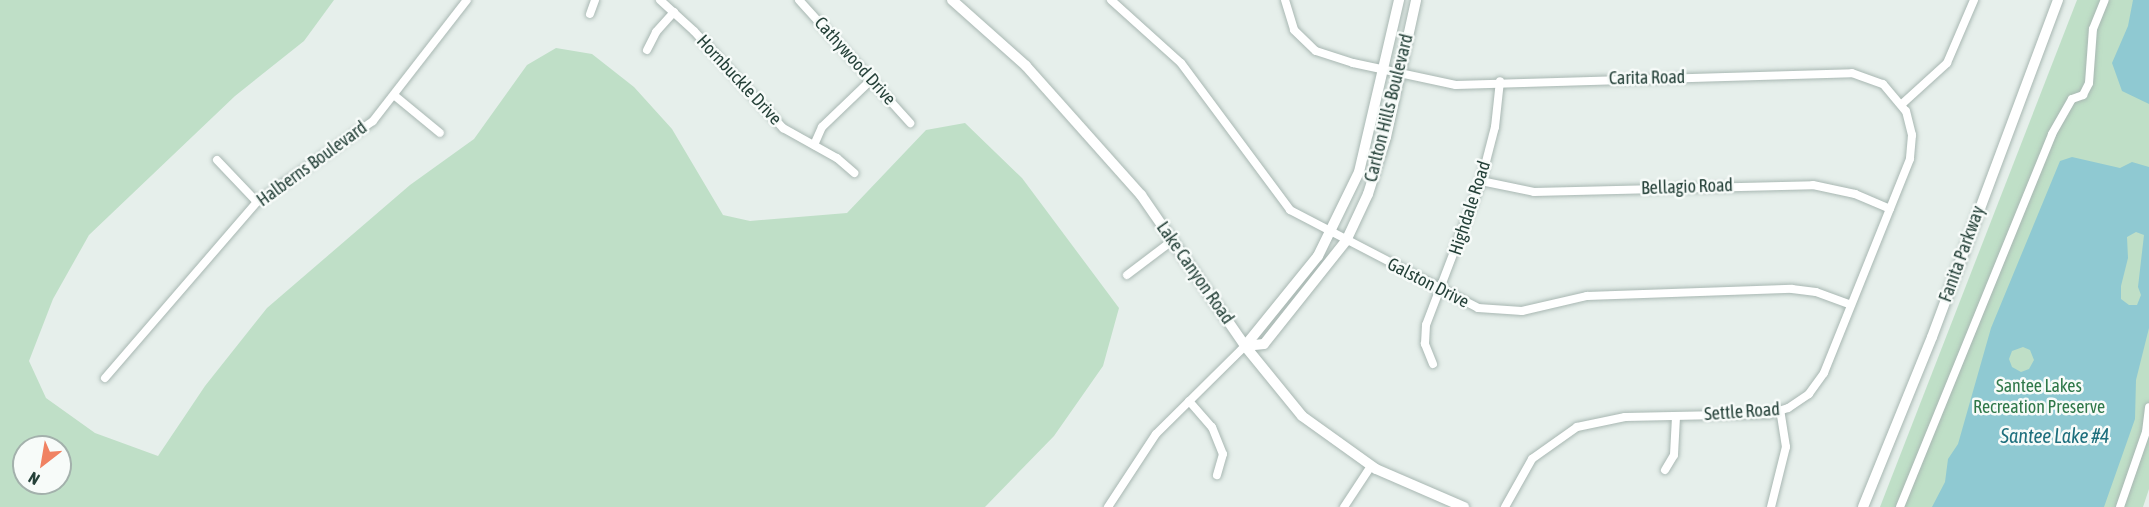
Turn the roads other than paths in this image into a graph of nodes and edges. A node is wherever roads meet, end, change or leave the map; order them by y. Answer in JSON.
{"nodes":[{"id":1,"x":467,"y":0,"type":"edge"},
{"id":2,"x":595,"y":0,"type":"edge"},
{"id":3,"x":660,"y":0,"type":"edge"},
{"id":4,"x":799,"y":0,"type":"edge"},
{"id":5,"x":952,"y":0,"type":"edge"},
{"id":6,"x":1111,"y":0,"type":"edge"},
{"id":7,"x":1285,"y":0,"type":"edge"},
{"id":8,"x":1399,"y":0,"type":"edge"},
{"id":9,"x":1416,"y":0,"type":"edge"},
{"id":10,"x":1974,"y":0,"type":"edge"},
{"id":11,"x":2058,"y":0,"type":"edge"},
{"id":12,"x":2104,"y":0,"type":"edge"},
{"id":13,"x":674,"y":12,"type":"junction"},
{"id":14,"x":590,"y":14,"type":"dead end"},
{"id":15,"x":647,"y":50,"type":"dead end"},
{"id":16,"x":1383,"y":69,"type":"junction"},
{"id":17,"x":1400,"y":73,"type":"junction"},
{"id":18,"x":872,"y":79,"type":"junction"},
{"id":19,"x":1500,"y":81,"type":"junction"},
{"id":20,"x":395,"y":96,"type":"junction"},
{"id":21,"x":1902,"y":104,"type":"junction"},
{"id":22,"x":910,"y":123,"type":"dead end"},
{"id":23,"x":440,"y":133,"type":"dead end"},
{"id":24,"x":814,"y":145,"type":"junction"},
{"id":25,"x":217,"y":160,"type":"dead end"},
{"id":26,"x":854,"y":172,"type":"dead end"},
{"id":27,"x":1481,"y":181,"type":"junction"},
{"id":28,"x":257,"y":202,"type":"junction"},
{"id":29,"x":1890,"y":209,"type":"junction"},
{"id":30,"x":1330,"y":234,"type":"junction"},
{"id":31,"x":1172,"y":241,"type":"junction"},
{"id":32,"x":1346,"y":241,"type":"junction"},
{"id":33,"x":1127,"y":275,"type":"dead end"},
{"id":34,"x":1441,"y":291,"type":"junction"},
{"id":35,"x":1851,"y":305,"type":"junction"},
{"id":36,"x":1245,"y":346,"type":"junction"},
{"id":37,"x":1432,"y":364,"type":"dead end"},
{"id":38,"x":105,"y":378,"type":"dead end"},
{"id":39,"x":1189,"y":401,"type":"junction"},
{"id":40,"x":2149,"y":407,"type":"edge"},
{"id":41,"x":1780,"y":411,"type":"junction"},
{"id":42,"x":1676,"y":416,"type":"junction"},
{"id":43,"x":1371,"y":466,"type":"junction"},
{"id":44,"x":1665,"y":470,"type":"dead end"},
{"id":45,"x":1216,"y":475,"type":"dead end"},
{"id":46,"x":1108,"y":507,"type":"edge"},
{"id":47,"x":1344,"y":507,"type":"edge"},
{"id":48,"x":1464,"y":507,"type":"edge"},
{"id":49,"x":1505,"y":507,"type":"edge"},
{"id":50,"x":1771,"y":507,"type":"edge"},
{"id":51,"x":1863,"y":507,"type":"edge"},
{"id":52,"x":1900,"y":507,"type":"edge"},
{"id":53,"x":2120,"y":507,"type":"edge"}],
"edges":[{"from":1,"to":20,"type":"street","name":"Halberns Boulevard"},
{"from":2,"to":14,"type":"street"},
{"from":3,"to":13,"type":"street","name":"Hornbuckle Drive"},
{"from":4,"to":18,"type":"street","name":"Cathywood Drive"},
{"from":5,"to":31,"type":"street","name":"Lake Canyon Road"},
{"from":6,"to":30,"type":"street","name":"Galston Drive"},
{"from":7,"to":16,"type":"street","name":"Carita Road"},
{"from":8,"to":16,"type":"street","name":"Carlton Hills Boulevard"},
{"from":9,"to":17,"type":"street","name":"Carlton Hills Boulevard"},
{"from":10,"to":21,"type":"street"},
{"from":11,"to":51,"type":"street","name":"Fanita Parkway"},
{"from":12,"to":52,"type":"street"},
{"from":13,"to":15,"type":"street"},
{"from":13,"to":24,"type":"street","name":"Hornbuckle Drive"},
{"from":16,"to":17,"type":"street","name":"Carita Road"},
{"from":16,"to":30,"type":"street","name":"Carlton Hills Boulevard"},
{"from":17,"to":19,"type":"street","name":"Carita Road"},
{"from":17,"to":32,"type":"street","name":"Carlton Hills Boulevard"},
{"from":18,"to":22,"type":"street","name":"Cathywood Drive"},
{"from":18,"to":24,"type":"street"},
{"from":19,"to":21,"type":"street","name":"Carita Road"},
{"from":19,"to":27,"type":"street","name":"Highdale Road"},
{"from":20,"to":23,"type":"street"},
{"from":20,"to":28,"type":"street","name":"Halberns Boulevard"},
{"from":21,"to":29,"type":"street","name":"Settle Road"},
{"from":24,"to":26,"type":"street","name":"Hornbuckle Drive"},
{"from":25,"to":28,"type":"street"},
{"from":27,"to":29,"type":"street","name":"Bellagio Road"},
{"from":27,"to":34,"type":"street","name":"Highdale Road"},
{"from":28,"to":38,"type":"street","name":"Halberns Boulevard"},
{"from":29,"to":35,"type":"street","name":"Settle Road"},
{"from":30,"to":32,"type":"street","name":"Galston Drive"},
{"from":30,"to":36,"type":"street","name":"Carlton Hills Boulevard"},
{"from":31,"to":33,"type":"street"},
{"from":31,"to":36,"type":"street","name":"Lake Canyon Road"},
{"from":32,"to":34,"type":"street","name":"Galston Drive"},
{"from":32,"to":36,"type":"street","name":"Carlton Hills Boulevard"},
{"from":34,"to":35,"type":"street","name":"Galston Drive"},
{"from":34,"to":37,"type":"street","name":"Highdale Road"},
{"from":35,"to":41,"type":"street","name":"Settle Road"},
{"from":36,"to":39,"type":"street","name":"Carlton Hills Boulevard"},
{"from":36,"to":43,"type":"street","name":"Lake Canyon Road"},
{"from":39,"to":45,"type":"street"},
{"from":39,"to":46,"type":"street","name":"Carlton Hills Boulevard"},
{"from":40,"to":53,"type":"street"},
{"from":41,"to":42,"type":"street","name":"Settle Road"},
{"from":41,"to":50,"type":"street"},
{"from":42,"to":44,"type":"street"},
{"from":42,"to":49,"type":"street","name":"Settle Road"},
{"from":43,"to":47,"type":"street"},
{"from":43,"to":48,"type":"street","name":"Lake Canyon Road"}]}
